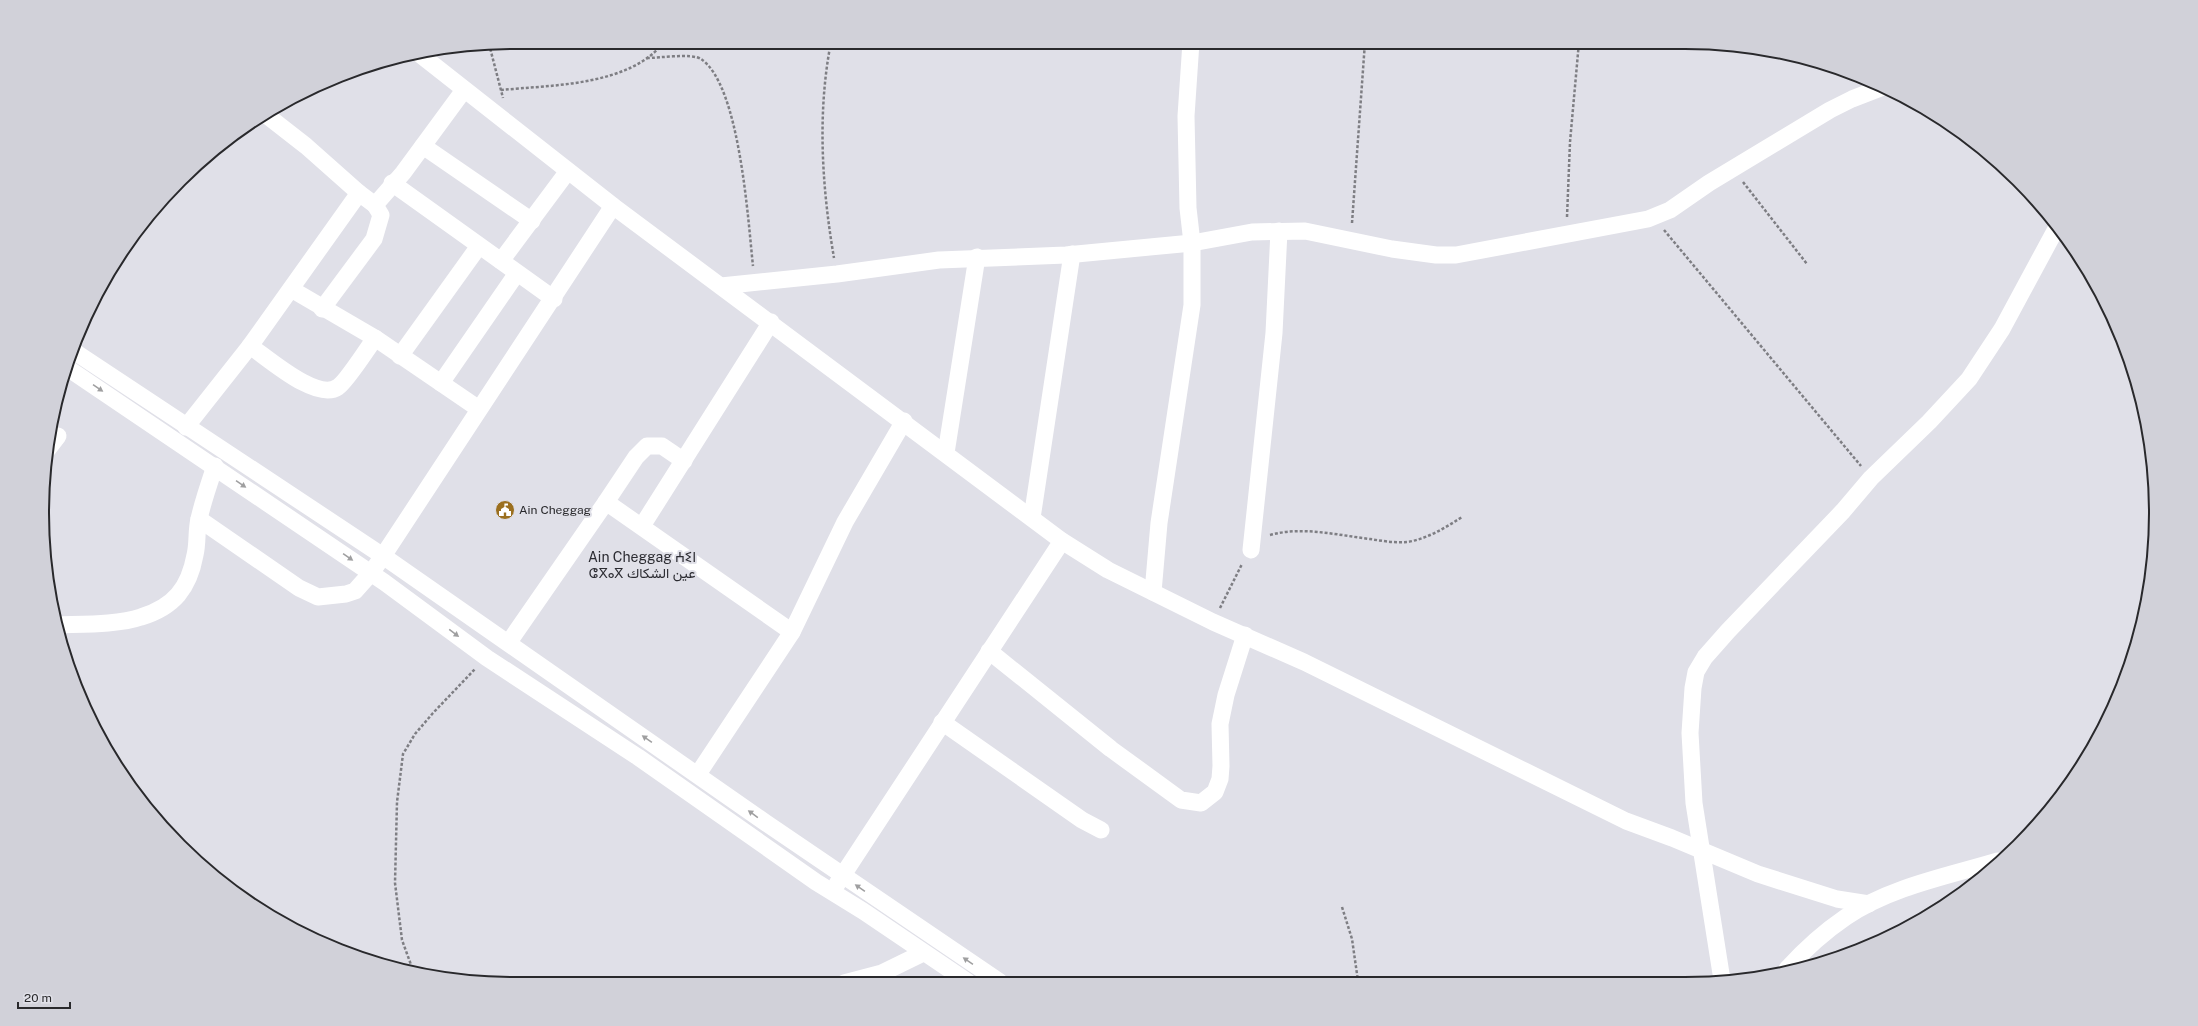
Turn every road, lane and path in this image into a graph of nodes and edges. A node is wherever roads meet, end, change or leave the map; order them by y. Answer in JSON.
{"nodes":[{"id":1,"x":657,"y":49,"type":"edge"},
{"id":2,"x":830,"y":49,"type":"edge"},
{"id":3,"x":1191,"y":49,"type":"edge"},
{"id":4,"x":1365,"y":49,"type":"edge"},
{"id":5,"x":1578,"y":49,"type":"edge"},
{"id":6,"x":490,"y":50,"type":"edge"},
{"id":7,"x":424,"y":58,"type":"edge"},
{"id":8,"x":647,"y":58,"type":"junction"},
{"id":9,"x":464,"y":90,"type":"junction"},
{"id":10,"x":501,"y":90,"type":"junction"},
{"id":11,"x":1875,"y":90,"type":"edge"},
{"id":12,"x":270,"y":118,"type":"edge"},
{"id":13,"x":511,"y":126,"type":"junction"},
{"id":14,"x":423,"y":146,"type":"junction"},
{"id":15,"x":1733,"y":169,"type":"junction"},
{"id":16,"x":568,"y":171,"type":"junction"},
{"id":17,"x":392,"y":183,"type":"junction"},
{"id":18,"x":359,"y":192,"type":"junction"},
{"id":19,"x":375,"y":205,"type":"junction"},
{"id":20,"x":613,"y":206,"type":"junction"},
{"id":21,"x":1654,"y":217,"type":"junction"},
{"id":22,"x":532,"y":221,"type":"junction"},
{"id":23,"x":1279,"y":231,"type":"junction"},
{"id":24,"x":2054,"y":232,"type":"edge"},
{"id":25,"x":1567,"y":234,"type":"junction"},
{"id":26,"x":1351,"y":241,"type":"junction"},
{"id":27,"x":1192,"y":243,"type":"junction"},
{"id":28,"x":479,"y":246,"type":"junction"},
{"id":29,"x":1072,"y":254,"type":"junction"},
{"id":30,"x":977,"y":257,"type":"junction"},
{"id":31,"x":501,"y":261,"type":"junction"},
{"id":32,"x":1807,"y":264,"type":"dead end"},
{"id":33,"x":517,"y":273,"type":"junction"},
{"id":34,"x":837,"y":274,"type":"junction"},
{"id":35,"x":755,"y":282,"type":"junction"},
{"id":36,"x":721,"y":286,"type":"junction"},
{"id":37,"x":291,"y":289,"type":"junction"},
{"id":38,"x":554,"y":299,"type":"junction"},
{"id":39,"x":322,"y":309,"type":"junction"},
{"id":40,"x":771,"y":322,"type":"junction"},
{"id":41,"x":375,"y":338,"type":"junction"},
{"id":42,"x":250,"y":346,"type":"junction"},
{"id":43,"x":78,"y":354,"type":"edge"},
{"id":44,"x":400,"y":356,"type":"junction"},
{"id":45,"x":72,"y":371,"type":"edge"},
{"id":46,"x":441,"y":383,"type":"junction"},
{"id":47,"x":479,"y":409,"type":"junction"},
{"id":48,"x":904,"y":421,"type":"junction"},
{"id":49,"x":186,"y":427,"type":"junction"},
{"id":50,"x":946,"y":453,"type":"junction"},
{"id":51,"x":684,"y":461,"type":"junction"},
{"id":52,"x":214,"y":466,"type":"junction"},
{"id":53,"x":1871,"y":478,"type":"junction"},
{"id":54,"x":606,"y":502,"type":"junction"},
{"id":55,"x":1462,"y":517,"type":"dead end"},
{"id":56,"x":1032,"y":518,"type":"junction"},
{"id":57,"x":199,"y":519,"type":"junction"},
{"id":58,"x":642,"y":526,"type":"junction"},
{"id":59,"x":1062,"y":541,"type":"junction"},
{"id":60,"x":1251,"y":550,"type":"junction"},
{"id":61,"x":383,"y":556,"type":"junction"},
{"id":62,"x":371,"y":573,"type":"junction"},
{"id":63,"x":1153,"y":592,"type":"junction"},
{"id":64,"x":1213,"y":622,"type":"junction"},
{"id":65,"x":63,"y":625,"type":"edge"},
{"id":66,"x":792,"y":632,"type":"junction"},
{"id":67,"x":1245,"y":635,"type":"junction"},
{"id":68,"x":509,"y":642,"type":"junction"},
{"id":69,"x":989,"y":651,"type":"junction"},
{"id":70,"x":487,"y":658,"type":"junction"},
{"id":71,"x":942,"y":722,"type":"junction"},
{"id":72,"x":698,"y":774,"type":"junction"},
{"id":73,"x":1101,"y":830,"type":"dead end"},
{"id":74,"x":1701,"y":851,"type":"junction"},
{"id":75,"x":1989,"y":864,"type":"edge"},
{"id":76,"x":843,"y":876,"type":"junction"},
{"id":77,"x":831,"y":891,"type":"junction"},
{"id":78,"x":1869,"y":904,"type":"junction"},
{"id":79,"x":1342,"y":907,"type":"dead end"},
{"id":80,"x":923,"y":953,"type":"junction"},
{"id":81,"x":1791,"y":964,"type":"edge"},
{"id":82,"x":411,"y":965,"type":"edge"},
{"id":83,"x":1721,"y":975,"type":"edge"},
{"id":84,"x":867,"y":977,"type":"edge"},
{"id":85,"x":960,"y":977,"type":"edge"},
{"id":86,"x":993,"y":977,"type":"edge"},
{"id":87,"x":1357,"y":977,"type":"edge"}],
"edges":[{"from":1,"to":8,"type":"path"},
{"from":2,"to":34,"type":"path"},
{"from":3,"to":27,"type":"street"},
{"from":4,"to":26,"type":"path"},
{"from":5,"to":25,"type":"path"},
{"from":6,"to":10,"type":"path"},
{"from":7,"to":9,"type":"street"},
{"from":8,"to":10,"type":"path"},
{"from":8,"to":35,"type":"path"},
{"from":9,"to":13,"type":"street"},
{"from":9,"to":14,"type":"street"},
{"from":10,"to":13,"type":"path"},
{"from":11,"to":15,"type":"street"},
{"from":12,"to":18,"type":"street"},
{"from":13,"to":16,"type":"street"},
{"from":14,"to":17,"type":"street"},
{"from":14,"to":22,"type":"street"},
{"from":15,"to":21,"type":"street"},
{"from":15,"to":32,"type":"path"},
{"from":16,"to":20,"type":"street"},
{"from":16,"to":22,"type":"street"},
{"from":17,"to":19,"type":"street"},
{"from":17,"to":28,"type":"street"},
{"from":18,"to":19,"type":"street"},
{"from":18,"to":37,"type":"street"},
{"from":19,"to":39,"type":"street"},
{"from":20,"to":36,"type":"street"},
{"from":20,"to":38,"type":"street"},
{"from":21,"to":25,"type":"street"},
{"from":21,"to":53,"type":"path"},
{"from":22,"to":31,"type":"street"},
{"from":23,"to":26,"type":"street"},
{"from":23,"to":27,"type":"street"},
{"from":23,"to":60,"type":"street"},
{"from":24,"to":53,"type":"street"},
{"from":25,"to":26,"type":"street"},
{"from":27,"to":29,"type":"street"},
{"from":27,"to":63,"type":"street"},
{"from":28,"to":31,"type":"street"},
{"from":28,"to":44,"type":"street"},
{"from":29,"to":30,"type":"street"},
{"from":29,"to":56,"type":"street"},
{"from":30,"to":34,"type":"street"},
{"from":30,"to":50,"type":"street"},
{"from":31,"to":33,"type":"street"},
{"from":33,"to":38,"type":"street"},
{"from":33,"to":46,"type":"street"},
{"from":34,"to":35,"type":"street"},
{"from":35,"to":36,"type":"street"},
{"from":36,"to":40,"type":"street"},
{"from":37,"to":39,"type":"street"},
{"from":37,"to":42,"type":"street"},
{"from":38,"to":47,"type":"street"},
{"from":39,"to":41,"type":"street"},
{"from":40,"to":48,"type":"street"},
{"from":40,"to":51,"type":"street"},
{"from":41,"to":42,"type":"street"},
{"from":41,"to":44,"type":"street"},
{"from":42,"to":49,"type":"street"},
{"from":43,"to":49,"type":"street"},
{"from":44,"to":46,"type":"street"},
{"from":45,"to":52,"type":"street","one_way":true},
{"from":46,"to":47,"type":"street"},
{"from":47,"to":61,"type":"street"},
{"from":48,"to":50,"type":"street"},
{"from":48,"to":66,"type":"street"},
{"from":49,"to":61,"type":"street"},
{"from":50,"to":56,"type":"street"},
{"from":51,"to":54,"type":"street"},
{"from":51,"to":58,"type":"street"},
{"from":52,"to":57,"type":"street"},
{"from":52,"to":62,"type":"street","one_way":true},
{"from":53,"to":74,"type":"street"},
{"from":54,"to":58,"type":"street"},
{"from":54,"to":68,"type":"street"},
{"from":55,"to":60,"type":"path"},
{"from":56,"to":59,"type":"street"},
{"from":57,"to":62,"type":"street"},
{"from":57,"to":65,"type":"street"},
{"from":58,"to":66,"type":"street"},
{"from":59,"to":63,"type":"street"},
{"from":59,"to":69,"type":"street"},
{"from":60,"to":64,"type":"path"},
{"from":61,"to":62,"type":"street"},
{"from":61,"to":68,"type":"street"},
{"from":62,"to":70,"type":"street","one_way":true},
{"from":63,"to":64,"type":"street"},
{"from":64,"to":67,"type":"street"},
{"from":66,"to":72,"type":"street"},
{"from":67,"to":69,"type":"street"},
{"from":67,"to":74,"type":"street"},
{"from":72,"to":68,"type":"street","one_way":true},
{"from":69,"to":71,"type":"street"},
{"from":70,"to":77,"type":"street"},
{"from":70,"to":82,"type":"path"},
{"from":71,"to":73,"type":"street"},
{"from":71,"to":76,"type":"street"},
{"from":76,"to":72,"type":"street","one_way":true},
{"from":74,"to":78,"type":"street"},
{"from":74,"to":83,"type":"street"},
{"from":75,"to":78,"type":"street"},
{"from":76,"to":77,"type":"street"},
{"from":86,"to":76,"type":"street","one_way":true},
{"from":77,"to":80,"type":"street"},
{"from":78,"to":81,"type":"street"},
{"from":79,"to":87,"type":"path"},
{"from":80,"to":84,"type":"street"},
{"from":80,"to":85,"type":"street"}]}
